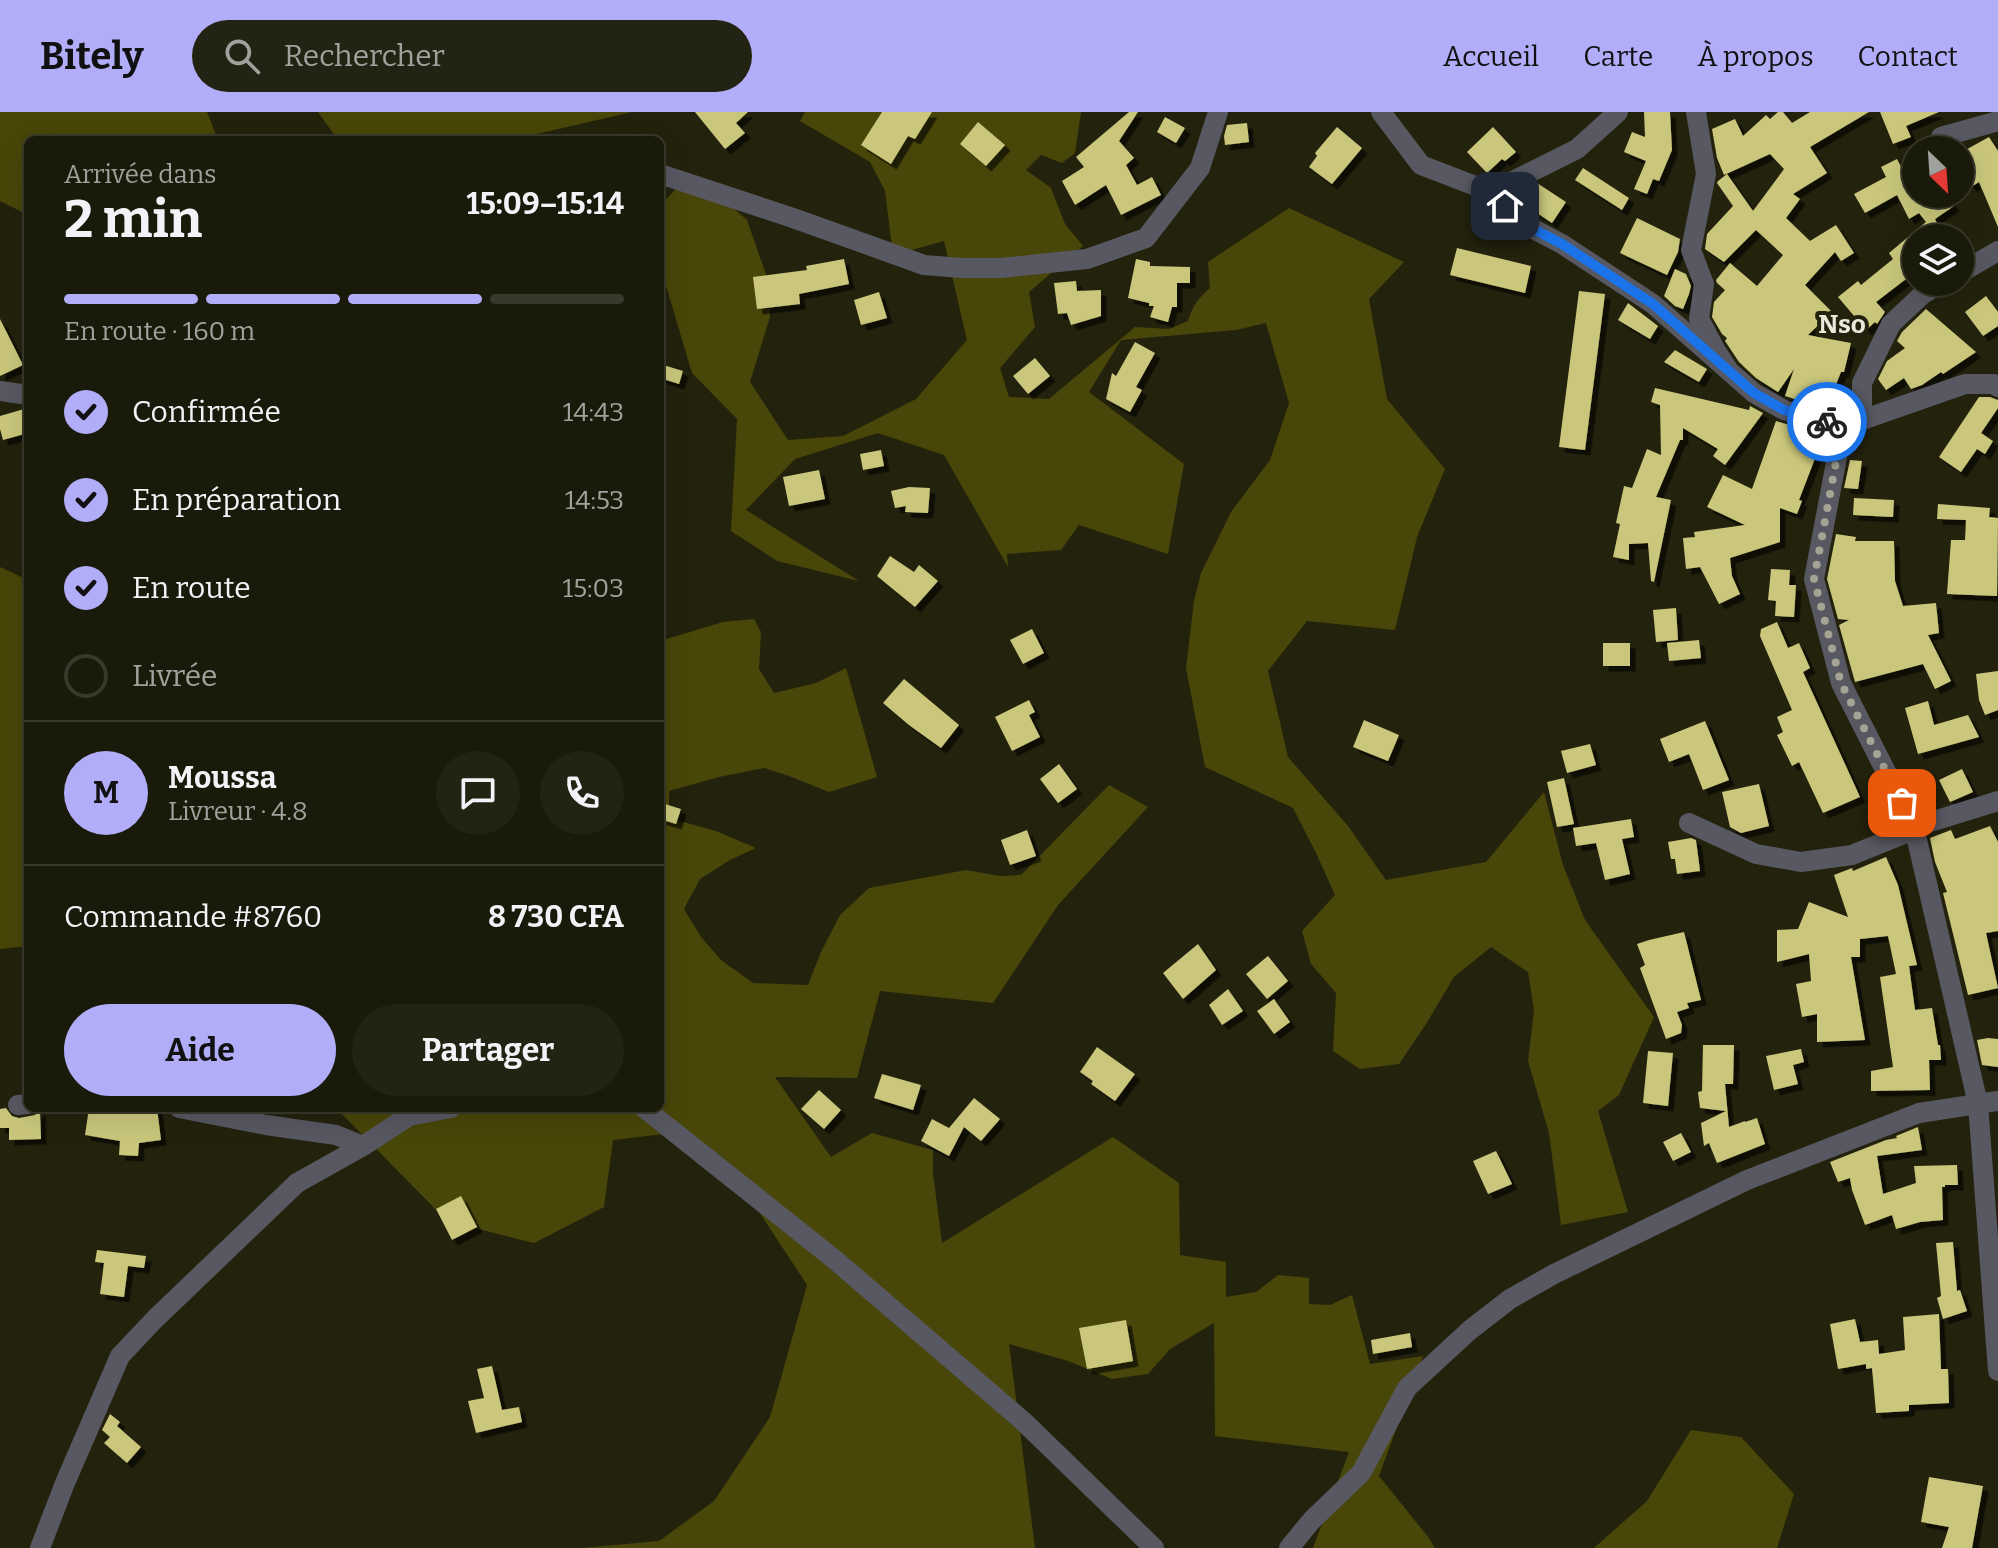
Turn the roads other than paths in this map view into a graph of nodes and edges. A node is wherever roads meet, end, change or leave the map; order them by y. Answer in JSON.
{"nodes":[{"id":1,"x":1218,"y":112,"type":"edge"},
{"id":2,"x":1381,"y":112,"type":"edge"},
{"id":3,"x":1618,"y":112,"type":"edge"},
{"id":4,"x":1696,"y":112,"type":"edge"},
{"id":5,"x":1998,"y":121,"type":"edge"},
{"id":6,"x":1945,"y":136,"type":"edge"},
{"id":7,"x":664,"y":175,"type":"edge"},
{"id":8,"x":1491,"y":192,"type":"junction"},
{"id":9,"x":1998,"y":251,"type":"edge"},
{"id":10,"x":1974,"y":265,"type":"edge"},
{"id":11,"x":1921,"y":296,"type":"edge"},
{"id":12,"x":1729,"y":371,"type":"junction"},
{"id":13,"x":1998,"y":387,"type":"edge"},
{"id":14,"x":0,"y":391,"type":"edge"},
{"id":15,"x":24,"y":394,"type":"edge"},
{"id":16,"x":1852,"y":422,"type":"junction"},
{"id":17,"x":1998,"y":801,"type":"edge"},
{"id":18,"x":1689,"y":823,"type":"dead end"},
{"id":19,"x":1914,"y":827,"type":"junction"},
{"id":20,"x":1988,"y":1102,"type":"edge"},
{"id":21,"x":199,"y":1112,"type":"edge"},
{"id":22,"x":430,"y":1112,"type":"edge"},
{"id":23,"x":649,"y":1112,"type":"edge"},
{"id":24,"x":363,"y":1146,"type":"junction"},
{"id":25,"x":1998,"y":1371,"type":"edge"},
{"id":26,"x":40,"y":1548,"type":"edge"},
{"id":27,"x":1154,"y":1548,"type":"edge"},
{"id":28,"x":1289,"y":1548,"type":"edge"}],
"edges":[{"from":1,"to":7,"type":"street"},
{"from":2,"to":8,"type":"street"},
{"from":3,"to":8,"type":"street"},
{"from":4,"to":12,"type":"street"},
{"from":5,"to":6,"type":"street"},
{"from":8,"to":12,"type":"street"},
{"from":9,"to":10,"type":"street"},
{"from":11,"to":16,"type":"street"},
{"from":12,"to":16,"type":"street"},
{"from":13,"to":16,"type":"street"},
{"from":14,"to":15,"type":"street"},
{"from":16,"to":19,"type":"street"},
{"from":17,"to":19,"type":"street"},
{"from":18,"to":19,"type":"street"},
{"from":19,"to":20,"type":"street"},
{"from":20,"to":25,"type":"street"},
{"from":20,"to":28,"type":"street"},
{"from":21,"to":24,"type":"street"},
{"from":22,"to":24,"type":"street"},
{"from":23,"to":27,"type":"street"},
{"from":24,"to":26,"type":"street"}]}
